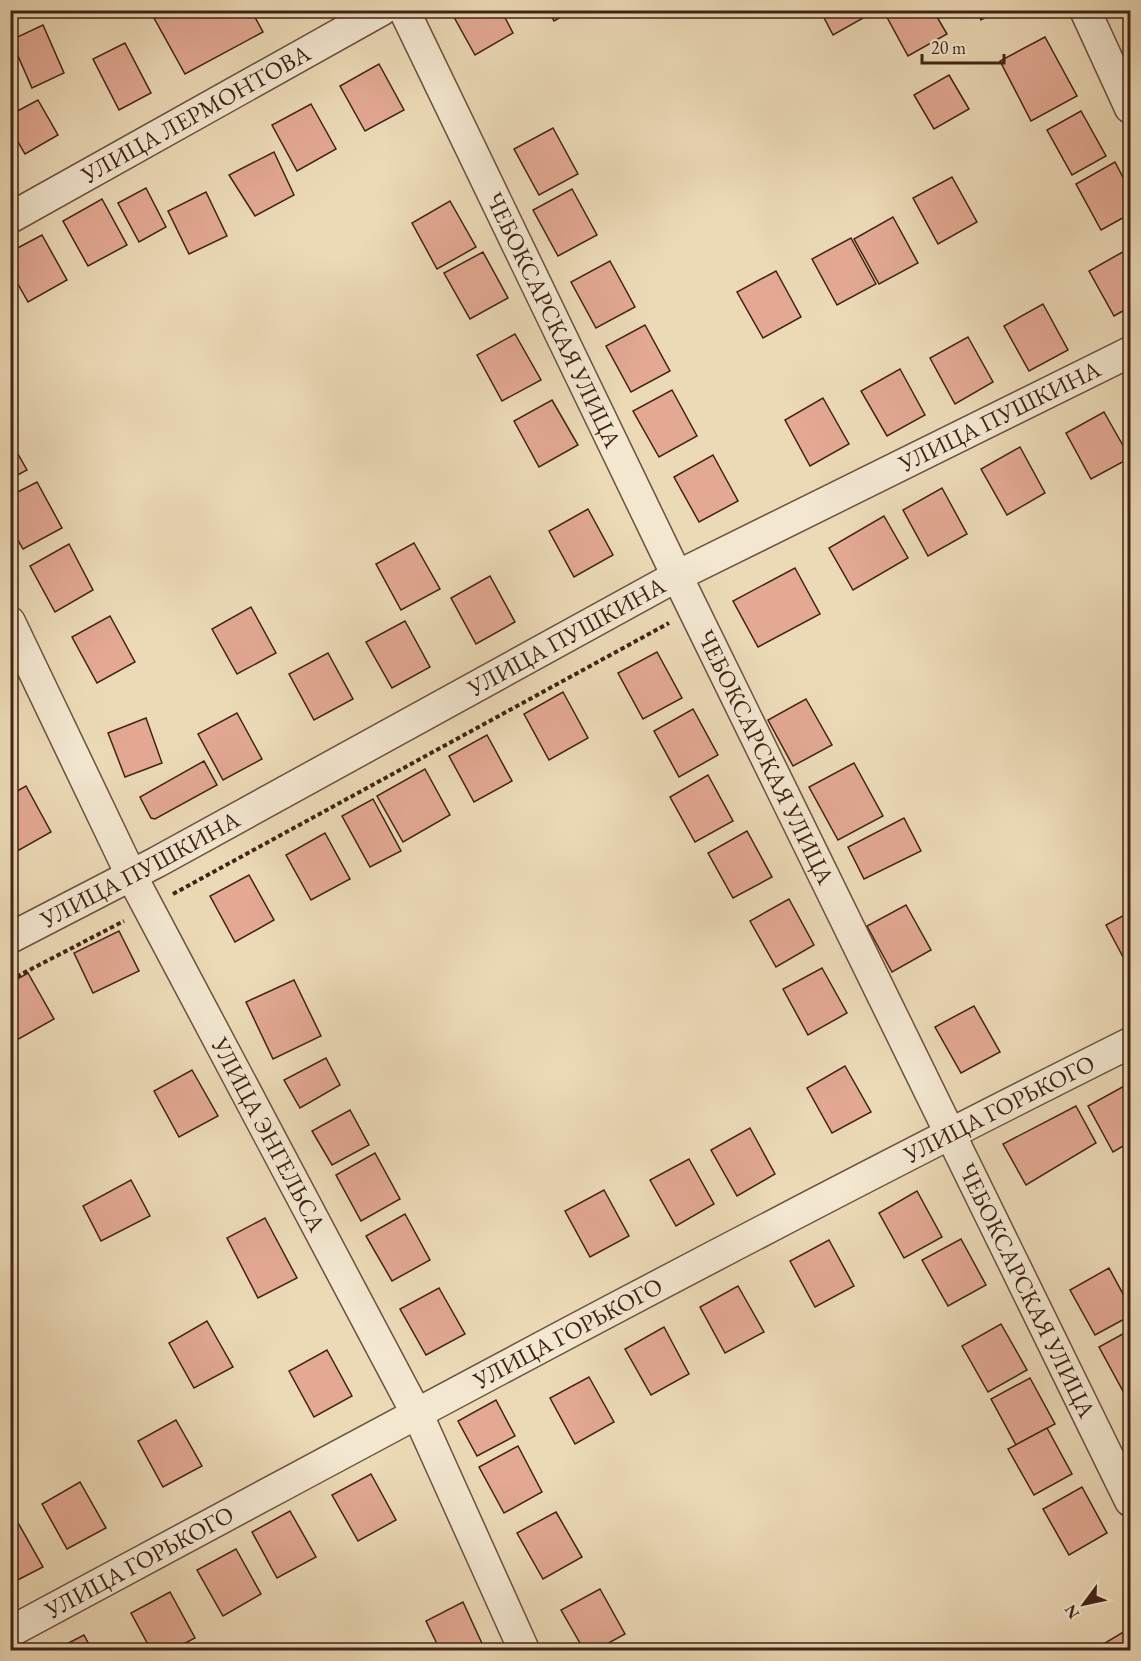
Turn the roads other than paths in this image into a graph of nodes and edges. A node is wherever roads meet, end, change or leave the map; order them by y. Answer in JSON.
{"nodes":[{"id":1,"x":382,"y":10,"type":"edge"},
{"id":2,"x":404,"y":10,"type":"edge"},
{"id":3,"x":1085,"y":10,"type":"edge"},
{"id":4,"x":1131,"y":108,"type":"edge"},
{"id":5,"x":10,"y":218,"type":"edge"},
{"id":6,"x":1131,"y":352,"type":"edge"},
{"id":7,"x":677,"y":576,"type":"junction"},
{"id":8,"x":10,"y":622,"type":"edge"},
{"id":9,"x":131,"y":875,"type":"junction"},
{"id":10,"x":10,"y":938,"type":"edge"},
{"id":11,"x":1131,"y":1043,"type":"edge"},
{"id":12,"x":950,"y":1133,"type":"junction"},
{"id":13,"x":416,"y":1414,"type":"junction"},
{"id":14,"x":1131,"y":1501,"type":"edge"},
{"id":15,"x":10,"y":1632,"type":"edge"},
{"id":16,"x":524,"y":1650,"type":"edge"}],
"edges":[{"from":1,"to":5,"type":"street","name":"УЛИЦА ЛЕРМОНТОВА"},
{"from":2,"to":7,"type":"street","name":"ЧЕБОКСАРСКАЯ УЛИЦА"},
{"from":3,"to":4,"type":"street"},
{"from":6,"to":7,"type":"street","name":"УЛИЦА ПУШКИНА"},
{"from":7,"to":9,"type":"street","name":"УЛИЦА ПУШКИНА"},
{"from":7,"to":12,"type":"street","name":"ЧЕБОКСАРСКАЯ УЛИЦА"},
{"from":8,"to":9,"type":"street","name":"УЛИЦА ЭНГЕЛЬСА"},
{"from":9,"to":10,"type":"street","name":"УЛИЦА ПУШКИНА"},
{"from":9,"to":13,"type":"street","name":"УЛИЦА ЭНГЕЛЬСА"},
{"from":11,"to":12,"type":"street","name":"УЛИЦА ГОРЬКОГО"},
{"from":12,"to":13,"type":"street","name":"УЛИЦА ГОРЬКОГО"},
{"from":12,"to":14,"type":"street","name":"ЧЕБОКСАРСКАЯ УЛИЦА"},
{"from":13,"to":15,"type":"street","name":"УЛИЦА ГОРЬКОГО"},
{"from":13,"to":16,"type":"street","name":"УЛИЦА ЭНГЕЛЬСА"}]}
